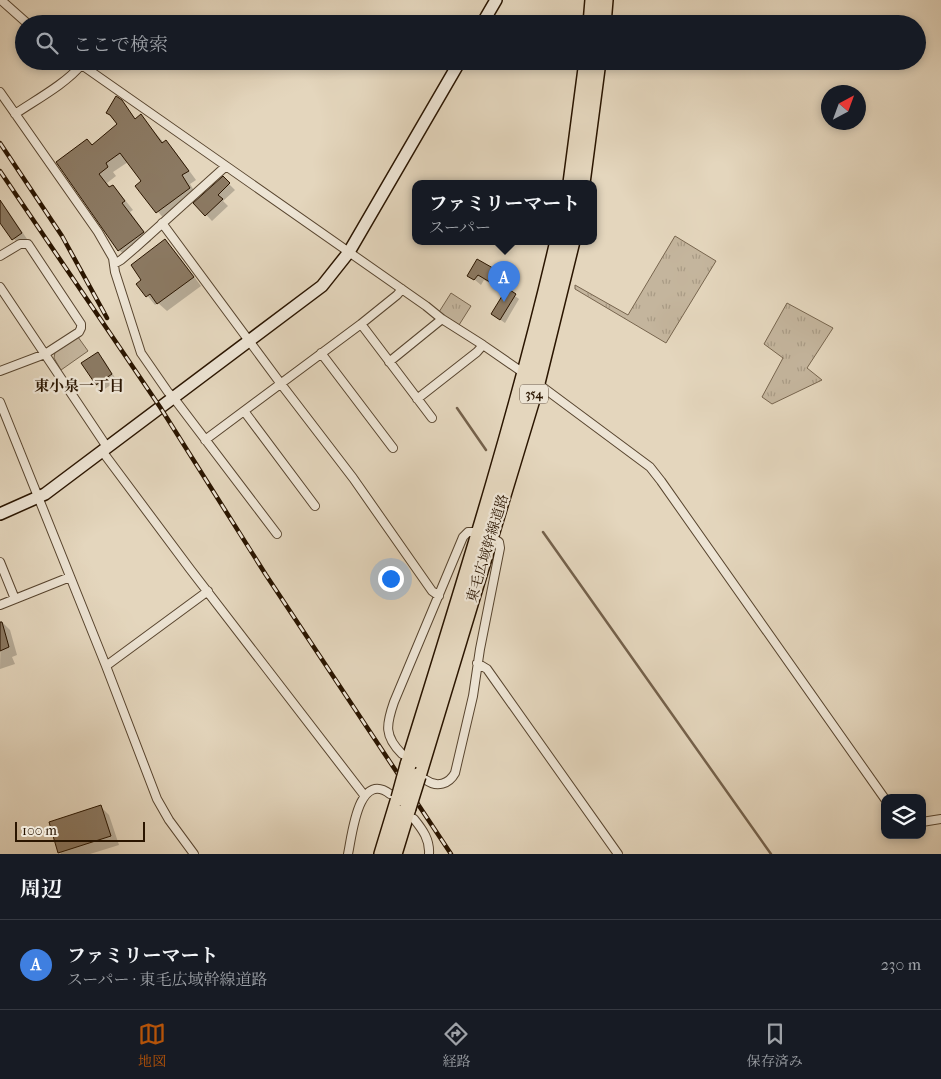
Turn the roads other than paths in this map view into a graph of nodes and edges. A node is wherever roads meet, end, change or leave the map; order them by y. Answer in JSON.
{"nodes":[{"id":1,"x":1,"y":0,"type":"edge"},
{"id":2,"x":496,"y":0,"type":"edge"},
{"id":3,"x":594,"y":0,"type":"edge"},
{"id":4,"x":605,"y":0,"type":"edge"},
{"id":5,"x":18,"y":15,"type":"edge"},
{"id":6,"x":487,"y":15,"type":"edge"},
{"id":7,"x":592,"y":15,"type":"edge"},
{"id":8,"x":603,"y":15,"type":"edge"},
{"id":9,"x":77,"y":70,"type":"edge"},
{"id":10,"x":88,"y":70,"type":"edge"},
{"id":11,"x":455,"y":70,"type":"edge"},
{"id":12,"x":586,"y":70,"type":"edge"},
{"id":13,"x":597,"y":70,"type":"edge"},
{"id":14,"x":0,"y":92,"type":"edge"},
{"id":15,"x":15,"y":114,"type":"junction"},
{"id":16,"x":225,"y":167,"type":"junction"},
{"id":17,"x":571,"y":180,"type":"edge"},
{"id":18,"x":582,"y":180,"type":"edge"},
{"id":19,"x":162,"y":223,"type":"junction"},
{"id":20,"x":557,"y":245,"type":"edge"},
{"id":21,"x":571,"y":245,"type":"edge"},
{"id":22,"x":349,"y":252,"type":"junction"},
{"id":23,"x":0,"y":256,"type":"edge"},
{"id":24,"x":114,"y":264,"type":"junction"},
{"id":25,"x":0,"y":287,"type":"edge"},
{"id":26,"x":402,"y":289,"type":"junction"},
{"id":27,"x":442,"y":319,"type":"junction"},
{"id":28,"x":361,"y":324,"type":"junction"},
{"id":29,"x":249,"y":340,"type":"junction"},
{"id":30,"x":483,"y":345,"type":"junction"},
{"id":31,"x":321,"y":353,"type":"junction"},
{"id":32,"x":46,"y":354,"type":"junction"},
{"id":33,"x":389,"y":362,"type":"junction"},
{"id":34,"x":0,"y":371,"type":"edge"},
{"id":35,"x":531,"y":379,"type":"junction"},
{"id":36,"x":281,"y":384,"type":"junction"},
{"id":37,"x":173,"y":397,"type":"junction"},
{"id":38,"x":417,"y":399,"type":"junction"},
{"id":39,"x":0,"y":402,"type":"edge"},
{"id":40,"x":244,"y":411,"type":"junction"},
{"id":41,"x":432,"y":418,"type":"dead end"},
{"id":42,"x":205,"y":440,"type":"junction"},
{"id":43,"x":393,"y":448,"type":"dead end"},
{"id":44,"x":105,"y":449,"type":"junction"},
{"id":45,"x":38,"y":498,"type":"junction"},
{"id":46,"x":315,"y":506,"type":"dead end"},
{"id":47,"x":0,"y":514,"type":"edge"},
{"id":48,"x":277,"y":534,"type":"dead end"},
{"id":49,"x":484,"y":534,"type":"junction"},
{"id":50,"x":0,"y":562,"type":"edge"},
{"id":51,"x":70,"y":577,"type":"junction"},
{"id":52,"x":208,"y":592,"type":"junction"},
{"id":53,"x":439,"y":596,"type":"junction"},
{"id":54,"x":15,"y":599,"type":"junction"},
{"id":55,"x":0,"y":605,"type":"edge"},
{"id":56,"x":477,"y":663,"type":"junction"},
{"id":57,"x":106,"y":666,"type":"junction"},
{"id":58,"x":413,"y":769,"type":"junction"},
{"id":59,"x":881,"y":794,"type":"edge"},
{"id":60,"x":364,"y":795,"type":"junction"},
{"id":61,"x":403,"y":805,"type":"junction"},
{"id":62,"x":941,"y":819,"type":"edge"},
{"id":63,"x":926,"y":821,"type":"edge"},
{"id":64,"x":194,"y":854,"type":"edge"},
{"id":65,"x":348,"y":854,"type":"edge"},
{"id":66,"x":382,"y":854,"type":"edge"},
{"id":67,"x":394,"y":854,"type":"edge"},
{"id":68,"x":429,"y":854,"type":"edge"},
{"id":69,"x":618,"y":854,"type":"edge"}],
"edges":[{"from":1,"to":5,"type":"street"},
{"from":2,"to":6,"type":"street"},
{"from":3,"to":7,"type":"highway"},
{"from":4,"to":8,"type":"highway"},
{"from":9,"to":15,"type":"street"},
{"from":10,"to":16,"type":"street"},
{"from":11,"to":22,"type":"street"},
{"from":12,"to":17,"type":"highway"},
{"from":13,"to":18,"type":"highway"},
{"from":14,"to":15,"type":"street"},
{"from":15,"to":24,"type":"street"},
{"from":16,"to":19,"type":"street"},
{"from":16,"to":22,"type":"street"},
{"from":19,"to":24,"type":"street"},
{"from":19,"to":29,"type":"street"},
{"from":20,"to":35,"type":"highway","name":"東毛広域幹線道路","number":"354"},
{"from":21,"to":35,"type":"highway","name":"東毛広域幹線道路","number":"354"},
{"from":22,"to":26,"type":"street"},
{"from":22,"to":29,"type":"street"},
{"from":23,"to":32,"type":"street"},
{"from":24,"to":37,"type":"street"},
{"from":25,"to":32,"type":"street"},
{"from":26,"to":27,"type":"street"},
{"from":26,"to":28,"type":"street"},
{"from":27,"to":30,"type":"street"},
{"from":27,"to":33,"type":"street"},
{"from":28,"to":31,"type":"street"},
{"from":28,"to":33,"type":"street"},
{"from":29,"to":36,"type":"street"},
{"from":29,"to":37,"type":"street"},
{"from":30,"to":35,"type":"street"},
{"from":30,"to":38,"type":"street"},
{"from":31,"to":36,"type":"street"},
{"from":31,"to":43,"type":"street"},
{"from":32,"to":34,"type":"street"},
{"from":32,"to":44,"type":"street"},
{"from":33,"to":38,"type":"street"},
{"from":35,"to":49,"type":"highway","name":"東毛広域幹線道路","number":"354"},
{"from":35,"to":59,"type":"street"},
{"from":36,"to":40,"type":"street"},
{"from":36,"to":53,"type":"street"},
{"from":37,"to":42,"type":"street"},
{"from":37,"to":44,"type":"street"},
{"from":38,"to":41,"type":"street"},
{"from":39,"to":45,"type":"street"},
{"from":40,"to":42,"type":"street"},
{"from":40,"to":46,"type":"street"},
{"from":42,"to":48,"type":"street"},
{"from":44,"to":45,"type":"street"},
{"from":44,"to":52,"type":"street"},
{"from":45,"to":47,"type":"street"},
{"from":45,"to":51,"type":"street"},
{"from":49,"to":53,"type":"street"},
{"from":49,"to":56,"type":"street"},
{"from":49,"to":58,"type":"highway","name":"東毛広域幹線道路","number":"354"},
{"from":50,"to":54,"type":"street"},
{"from":51,"to":54,"type":"street"},
{"from":51,"to":57,"type":"street"},
{"from":52,"to":57,"type":"street"},
{"from":52,"to":60,"type":"street"},
{"from":53,"to":58,"type":"street"},
{"from":54,"to":55,"type":"street"},
{"from":56,"to":58,"type":"street"},
{"from":56,"to":69,"type":"street"},
{"from":57,"to":64,"type":"street"},
{"from":58,"to":61,"type":"highway","name":"東毛広域幹線道路","number":"354","bridge":true},
{"from":60,"to":61,"type":"street"},
{"from":60,"to":65,"type":"street"},
{"from":61,"to":66,"type":"highway","name":"東毛広域幹線道路","number":"354"},
{"from":61,"to":67,"type":"highway","name":"東毛広域幹線道路","number":"354"},
{"from":61,"to":68,"type":"street"},
{"from":62,"to":63,"type":"street"}]}
